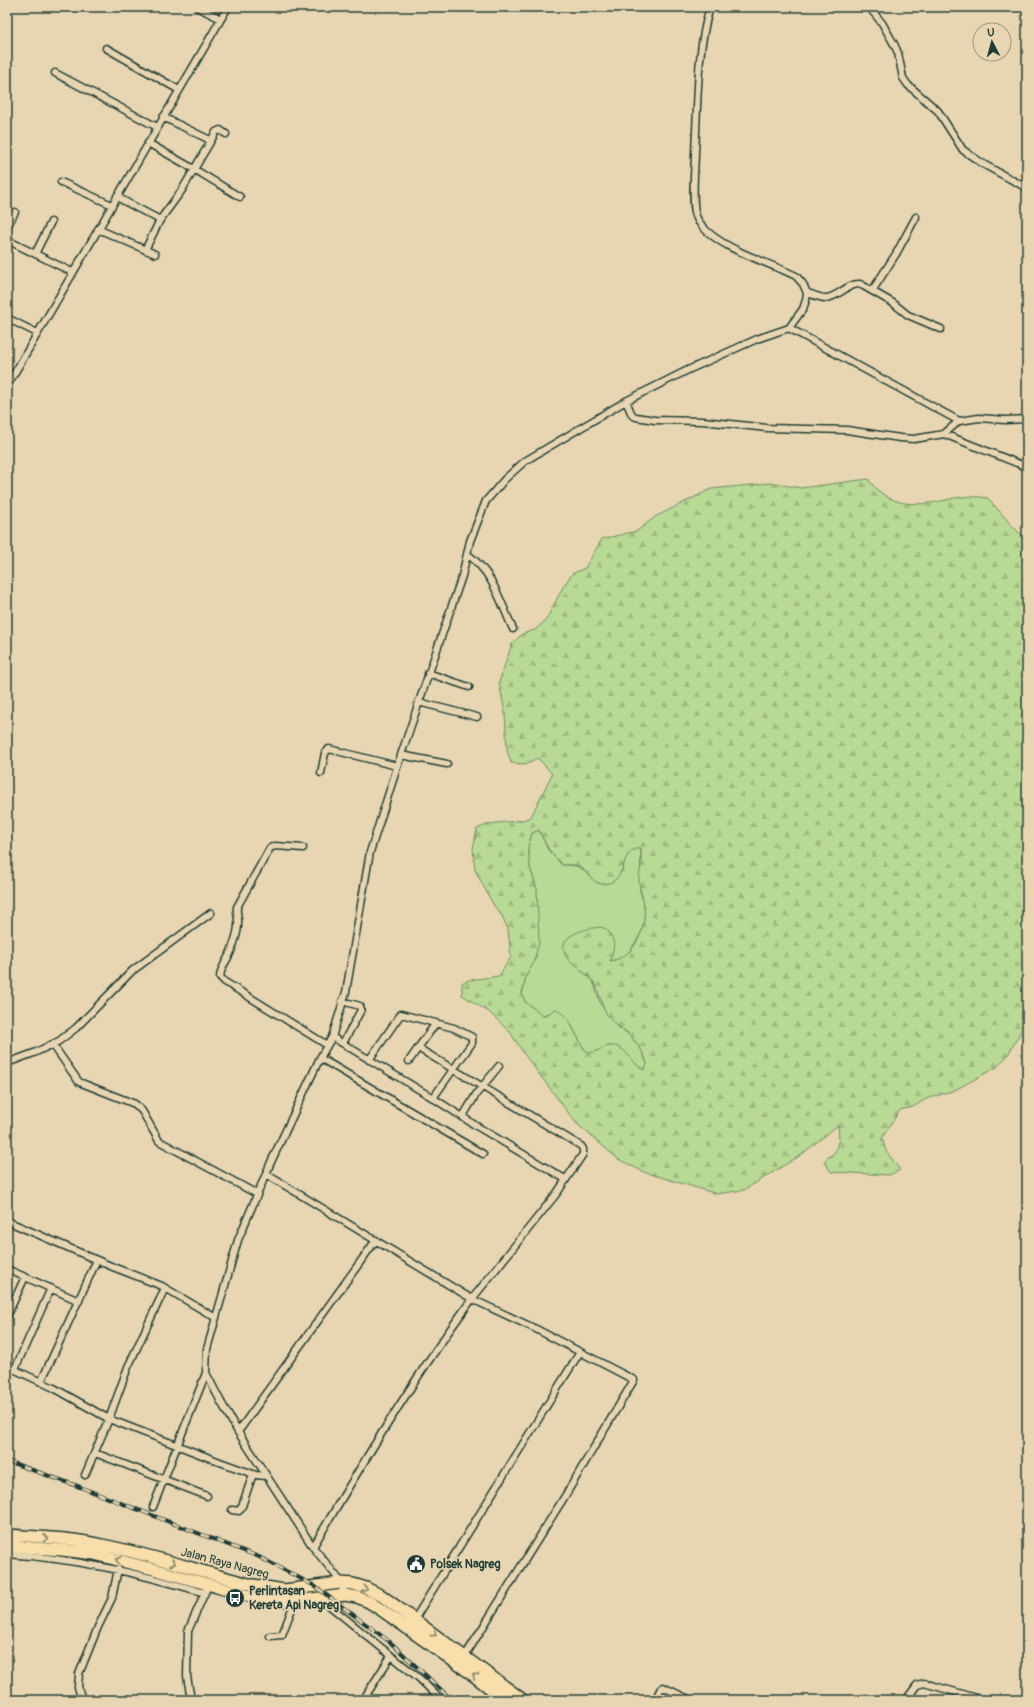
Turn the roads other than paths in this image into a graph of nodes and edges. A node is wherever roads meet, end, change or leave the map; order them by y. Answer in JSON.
{"nodes":[{"id":1,"x":197,"y":7,"type":"edge"},
{"id":2,"x":228,"y":7,"type":"edge"},
{"id":3,"x":710,"y":7,"type":"edge"},
{"id":4,"x":869,"y":7,"type":"edge"},
{"id":5,"x":221,"y":19,"type":"junction"},
{"id":6,"x":106,"y":48,"type":"dead end"},
{"id":7,"x":55,"y":73,"type":"dead end"},
{"id":8,"x":179,"y":90,"type":"junction"},
{"id":9,"x":163,"y":117,"type":"junction"},
{"id":10,"x":157,"y":127,"type":"junction"},
{"id":11,"x":226,"y":134,"type":"dead end"},
{"id":12,"x":210,"y":140,"type":"junction"},
{"id":13,"x":148,"y":143,"type":"junction"},
{"id":14,"x":194,"y":169,"type":"junction"},
{"id":15,"x":61,"y":182,"type":"dead end"},
{"id":16,"x":1027,"y":188,"type":"edge"},
{"id":17,"x":117,"y":196,"type":"junction"},
{"id":18,"x":240,"y":197,"type":"dead end"},
{"id":19,"x":112,"y":205,"type":"junction"},
{"id":20,"x":15,"y":212,"type":"dead end"},
{"id":21,"x":916,"y":217,"type":"dead end"},
{"id":22,"x":160,"y":220,"type":"junction"},
{"id":23,"x":51,"y":222,"type":"dead end"},
{"id":24,"x":7,"y":227,"type":"edge"},
{"id":25,"x":98,"y":229,"type":"junction"},
{"id":26,"x":7,"y":240,"type":"edge"},
{"id":27,"x":145,"y":250,"type":"junction"},
{"id":28,"x":35,"y":254,"type":"junction"},
{"id":29,"x":155,"y":254,"type":"dead end"},
{"id":30,"x":72,"y":272,"type":"junction"},
{"id":31,"x":872,"y":291,"type":"junction"},
{"id":32,"x":807,"y":293,"type":"junction"},
{"id":33,"x":7,"y":318,"type":"edge"},
{"id":34,"x":789,"y":328,"type":"junction"},
{"id":35,"x":941,"y":329,"type":"dead end"},
{"id":36,"x":37,"y":333,"type":"junction"},
{"id":37,"x":7,"y":386,"type":"edge"},
{"id":38,"x":626,"y":402,"type":"junction"},
{"id":39,"x":1027,"y":418,"type":"edge"},
{"id":40,"x":958,"y":421,"type":"junction"},
{"id":41,"x":944,"y":434,"type":"junction"},
{"id":42,"x":1027,"y":467,"type":"edge"},
{"id":43,"x":467,"y":554,"type":"junction"},
{"id":44,"x":513,"y":629,"type":"dead end"},
{"id":45,"x":428,"y":673,"type":"junction"},
{"id":46,"x":469,"y":688,"type":"dead end"},
{"id":47,"x":418,"y":702,"type":"junction"},
{"id":48,"x":477,"y":717,"type":"dead end"},
{"id":49,"x":401,"y":755,"type":"junction"},
{"id":50,"x":447,"y":764,"type":"dead end"},
{"id":51,"x":397,"y":766,"type":"junction"},
{"id":52,"x":321,"y":772,"type":"dead end"},
{"id":53,"x":302,"y":848,"type":"dead end"},
{"id":54,"x":211,"y":913,"type":"dead end"},
{"id":55,"x":342,"y":1002,"type":"junction"},
{"id":56,"x":436,"y":1023,"type":"junction"},
{"id":57,"x":332,"y":1037,"type":"junction"},
{"id":58,"x":343,"y":1043,"type":"junction"},
{"id":59,"x":52,"y":1045,"type":"junction"},
{"id":60,"x":327,"y":1045,"type":"junction"},
{"id":61,"x":418,"y":1048,"type":"junction"},
{"id":62,"x":320,"y":1058,"type":"junction"},
{"id":63,"x":369,"y":1060,"type":"junction"},
{"id":64,"x":409,"y":1061,"type":"dead end"},
{"id":65,"x":7,"y":1063,"type":"edge"},
{"id":66,"x":499,"y":1066,"type":"dead end"},
{"id":67,"x":454,"y":1069,"type":"junction"},
{"id":68,"x":483,"y":1087,"type":"junction"},
{"id":69,"x":433,"y":1098,"type":"junction"},
{"id":70,"x":463,"y":1116,"type":"junction"},
{"id":71,"x":483,"y":1154,"type":"dead end"},
{"id":72,"x":266,"y":1174,"type":"junction"},
{"id":73,"x":565,"y":1179,"type":"junction"},
{"id":74,"x":257,"y":1194,"type":"junction"},
{"id":75,"x":7,"y":1221,"type":"edge"},
{"id":76,"x":376,"y":1240,"type":"junction"},
{"id":77,"x":97,"y":1260,"type":"junction"},
{"id":78,"x":7,"y":1269,"type":"edge"},
{"id":79,"x":25,"y":1277,"type":"junction"},
{"id":80,"x":52,"y":1288,"type":"junction"},
{"id":81,"x":165,"y":1288,"type":"junction"},
{"id":82,"x":472,"y":1298,"type":"junction"},
{"id":83,"x":79,"y":1300,"type":"junction"},
{"id":84,"x":7,"y":1316,"type":"edge"},
{"id":85,"x":216,"y":1318,"type":"junction"},
{"id":86,"x":580,"y":1352,"type":"junction"},
{"id":87,"x":7,"y":1366,"type":"edge"},
{"id":88,"x":15,"y":1369,"type":"junction"},
{"id":89,"x":206,"y":1373,"type":"junction"},
{"id":90,"x":41,"y":1382,"type":"junction"},
{"id":91,"x":110,"y":1419,"type":"junction"},
{"id":92,"x":238,"y":1432,"type":"junction"},
{"id":93,"x":178,"y":1446,"type":"junction"},
{"id":94,"x":95,"y":1453,"type":"junction"},
{"id":95,"x":253,"y":1474,"type":"junction"},
{"id":96,"x":85,"y":1475,"type":"dead end"},
{"id":97,"x":266,"y":1476,"type":"junction"},
{"id":98,"x":164,"y":1480,"type":"junction"},
{"id":99,"x":207,"y":1496,"type":"dead end"},
{"id":100,"x":153,"y":1507,"type":"dead end"},
{"id":101,"x":232,"y":1510,"type":"dead end"},
{"id":102,"x":7,"y":1535,"type":"edge"},
{"id":103,"x":7,"y":1546,"type":"edge"},
{"id":104,"x":313,"y":1547,"type":"junction"},
{"id":105,"x":7,"y":1554,"type":"edge"},
{"id":106,"x":118,"y":1569,"type":"junction"},
{"id":107,"x":341,"y":1583,"type":"junction"},
{"id":108,"x":207,"y":1589,"type":"junction"},
{"id":109,"x":345,"y":1595,"type":"junction"},
{"id":110,"x":320,"y":1598,"type":"junction"},
{"id":111,"x":295,"y":1601,"type":"junction"},
{"id":112,"x":414,"y":1620,"type":"junction"},
{"id":113,"x":270,"y":1636,"type":"dead end"},
{"id":114,"x":391,"y":1656,"type":"junction"},
{"id":115,"x":465,"y":1656,"type":"junction"},
{"id":116,"x":82,"y":1700,"type":"edge"},
{"id":117,"x":191,"y":1700,"type":"edge"},
{"id":118,"x":363,"y":1700,"type":"edge"},
{"id":119,"x":441,"y":1700,"type":"edge"},
{"id":120,"x":505,"y":1700,"type":"edge"},
{"id":121,"x":523,"y":1700,"type":"edge"},
{"id":122,"x":655,"y":1700,"type":"edge"},
{"id":123,"x":691,"y":1700,"type":"edge"},
{"id":124,"x":906,"y":1700,"type":"edge"},
{"id":125,"x":984,"y":1700,"type":"edge"}],
"edges":[{"from":1,"to":5,"type":"street"},
{"from":2,"to":5,"type":"street"},
{"from":3,"to":32,"type":"street"},
{"from":4,"to":16,"type":"street"},
{"from":5,"to":8,"type":"street"},
{"from":6,"to":8,"type":"street"},
{"from":7,"to":10,"type":"street"},
{"from":8,"to":9,"type":"street"},
{"from":9,"to":10,"type":"street"},
{"from":9,"to":12,"type":"street"},
{"from":10,"to":13,"type":"street"},
{"from":11,"to":12,"type":"street"},
{"from":12,"to":14,"type":"street"},
{"from":13,"to":14,"type":"street"},
{"from":13,"to":17,"type":"street"},
{"from":14,"to":18,"type":"street"},
{"from":14,"to":22,"type":"street"},
{"from":15,"to":19,"type":"street"},
{"from":17,"to":19,"type":"street"},
{"from":17,"to":22,"type":"street"},
{"from":19,"to":25,"type":"street"},
{"from":20,"to":24,"type":"street"},
{"from":21,"to":31,"type":"street"},
{"from":22,"to":27,"type":"street"},
{"from":23,"to":28,"type":"street"},
{"from":25,"to":27,"type":"street"},
{"from":25,"to":30,"type":"street"},
{"from":26,"to":28,"type":"street"},
{"from":27,"to":29,"type":"street"},
{"from":28,"to":30,"type":"street"},
{"from":30,"to":36,"type":"street"},
{"from":31,"to":32,"type":"street"},
{"from":31,"to":35,"type":"street"},
{"from":32,"to":34,"type":"street"},
{"from":33,"to":36,"type":"street"},
{"from":34,"to":38,"type":"street"},
{"from":34,"to":40,"type":"street"},
{"from":36,"to":37,"type":"street"},
{"from":38,"to":41,"type":"street"},
{"from":38,"to":43,"type":"street"},
{"from":39,"to":40,"type":"street"},
{"from":40,"to":41,"type":"street"},
{"from":41,"to":42,"type":"street"},
{"from":43,"to":44,"type":"street"},
{"from":43,"to":45,"type":"street"},
{"from":45,"to":46,"type":"street"},
{"from":45,"to":47,"type":"street"},
{"from":47,"to":48,"type":"street"},
{"from":47,"to":49,"type":"street"},
{"from":49,"to":50,"type":"street"},
{"from":49,"to":51,"type":"street"},
{"from":51,"to":52,"type":"street"},
{"from":51,"to":55,"type":"street"},
{"from":53,"to":60,"type":"street"},
{"from":54,"to":59,"type":"street"},
{"from":55,"to":57,"type":"street"},
{"from":55,"to":58,"type":"street"},
{"from":56,"to":61,"type":"street"},
{"from":56,"to":63,"type":"street"},
{"from":56,"to":67,"type":"street"},
{"from":57,"to":58,"type":"street"},
{"from":57,"to":60,"type":"street"},
{"from":58,"to":63,"type":"street"},
{"from":59,"to":65,"type":"street"},
{"from":59,"to":74,"type":"street"},
{"from":60,"to":62,"type":"street"},
{"from":61,"to":64,"type":"street"},
{"from":61,"to":67,"type":"street"},
{"from":62,"to":71,"type":"street"},
{"from":62,"to":72,"type":"street"},
{"from":63,"to":69,"type":"street"},
{"from":66,"to":68,"type":"street"},
{"from":67,"to":68,"type":"street"},
{"from":67,"to":69,"type":"street"},
{"from":68,"to":70,"type":"street"},
{"from":68,"to":73,"type":"street"},
{"from":69,"to":70,"type":"street"},
{"from":70,"to":73,"type":"street"},
{"from":72,"to":74,"type":"street"},
{"from":72,"to":76,"type":"street"},
{"from":73,"to":82,"type":"street"},
{"from":74,"to":85,"type":"street"},
{"from":75,"to":77,"type":"street"},
{"from":76,"to":82,"type":"street"},
{"from":76,"to":92,"type":"street"},
{"from":77,"to":81,"type":"street"},
{"from":77,"to":83,"type":"street"},
{"from":78,"to":79,"type":"street"},
{"from":79,"to":80,"type":"street"},
{"from":79,"to":84,"type":"street"},
{"from":80,"to":83,"type":"street"},
{"from":80,"to":88,"type":"street"},
{"from":81,"to":85,"type":"street"},
{"from":81,"to":91,"type":"street"},
{"from":82,"to":86,"type":"street"},
{"from":82,"to":104,"type":"street"},
{"from":83,"to":90,"type":"street"},
{"from":85,"to":89,"type":"street"},
{"from":86,"to":112,"type":"street"},
{"from":86,"to":115,"type":"street"},
{"from":87,"to":88,"type":"street"},
{"from":88,"to":90,"type":"street"},
{"from":89,"to":92,"type":"street"},
{"from":89,"to":93,"type":"street"},
{"from":90,"to":91,"type":"street"},
{"from":91,"to":93,"type":"street"},
{"from":91,"to":94,"type":"street"},
{"from":92,"to":97,"type":"street"},
{"from":93,"to":95,"type":"street"},
{"from":93,"to":98,"type":"street"},
{"from":94,"to":96,"type":"street"},
{"from":94,"to":98,"type":"street"},
{"from":95,"to":97,"type":"street"},
{"from":95,"to":101,"type":"street"},
{"from":97,"to":104,"type":"street"},
{"from":98,"to":99,"type":"street"},
{"from":98,"to":100,"type":"street"},
{"from":102,"to":107,"type":"highway","name":"Jalan Raya Nagreg","one_way":true},
{"from":108,"to":103,"type":"highway","name":"Jalan Raya Nagreg","one_way":true},
{"from":104,"to":107,"type":"street"},
{"from":105,"to":106,"type":"street"},
{"from":106,"to":108,"type":"street"},
{"from":106,"to":116,"type":"street"},
{"from":107,"to":109,"type":"street"},
{"from":107,"to":112,"type":"highway","name":"Jalan Raya Nagreg","one_way":true},
{"from":108,"to":111,"type":"highway","name":"Jalan Raya Nagreg"},
{"from":108,"to":117,"type":"street"},
{"from":109,"to":110,"type":"highway","name":"Jalan Raya Nagreg"},
{"from":120,"to":109,"type":"highway","name":"Jalan Raya Nagreg","one_way":true},
{"from":110,"to":111,"type":"highway","name":"Jalan Raya Nagreg"},
{"from":110,"to":114,"type":"street"},
{"from":111,"to":113,"type":"street"},
{"from":112,"to":115,"type":"highway","name":"Jalan Raya Nagreg","one_way":true},
{"from":114,"to":118,"type":"street"},
{"from":114,"to":119,"type":"street"},
{"from":115,"to":121,"type":"highway","name":"Jalan Raya Nagreg"},
{"from":122,"to":123,"type":"street"},
{"from":124,"to":125,"type":"street"}]}
